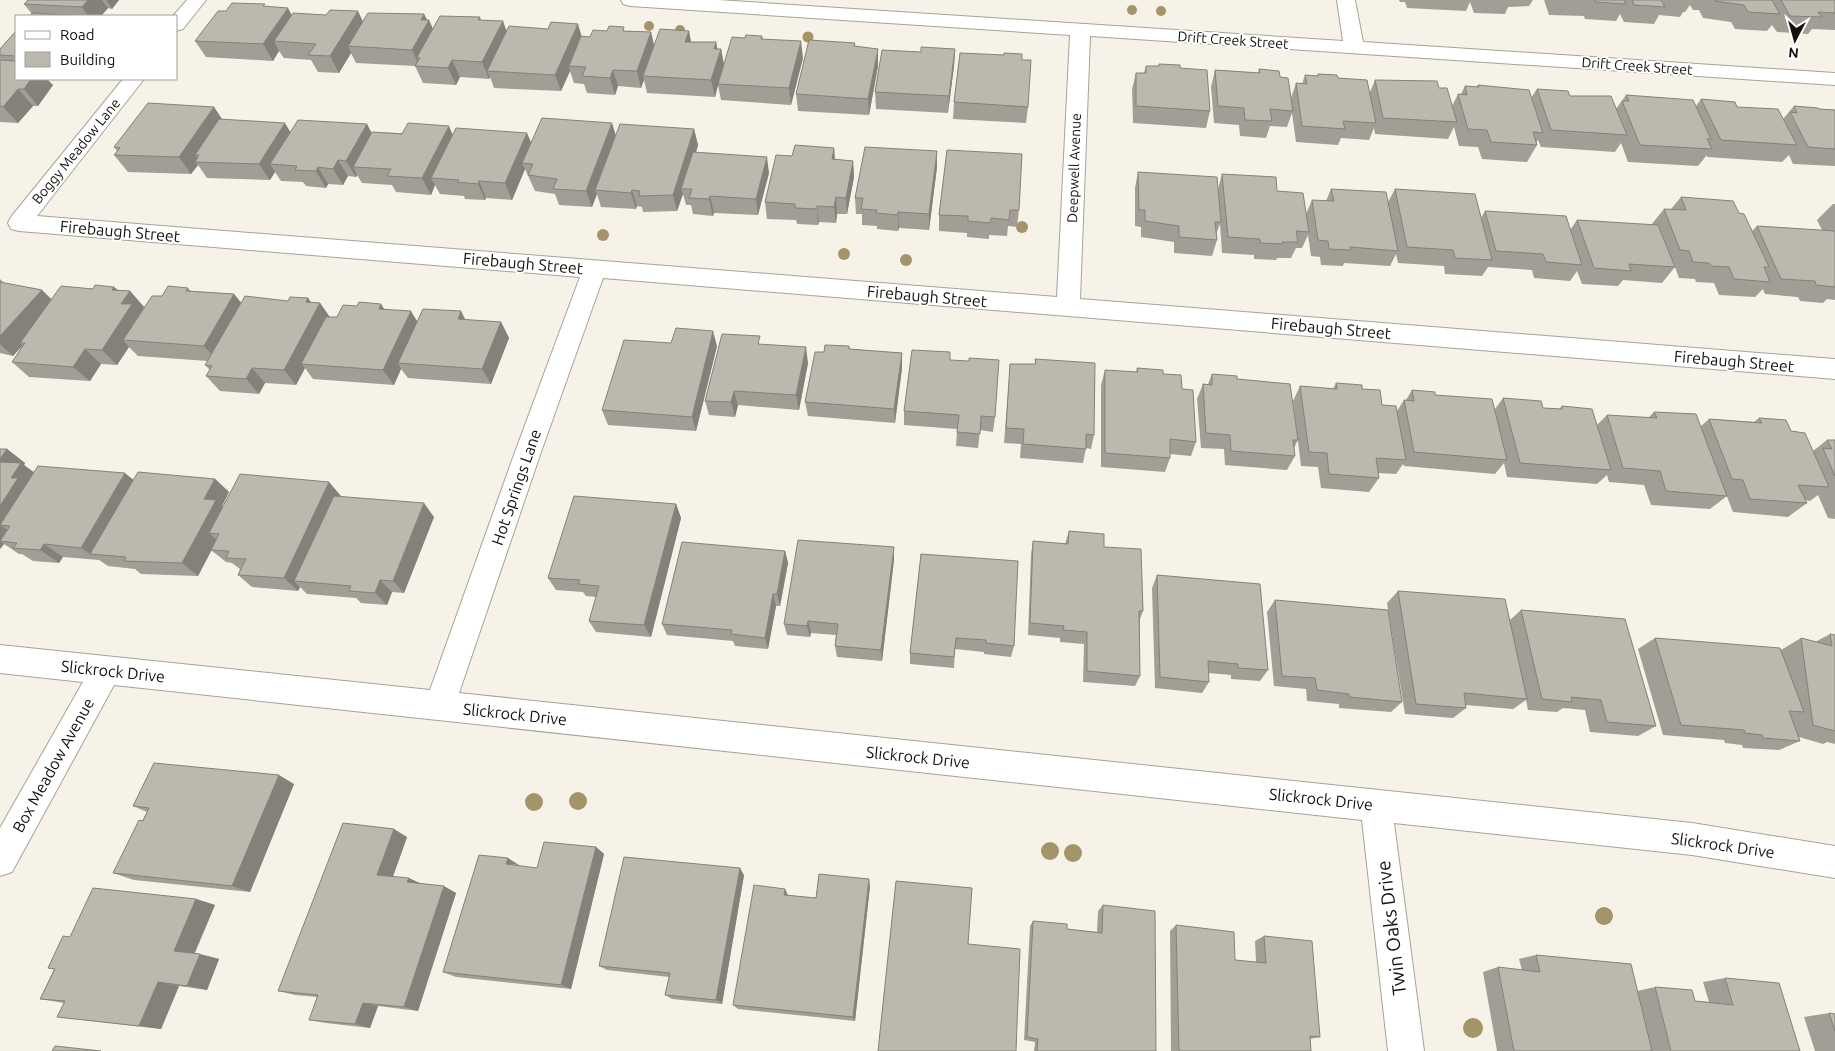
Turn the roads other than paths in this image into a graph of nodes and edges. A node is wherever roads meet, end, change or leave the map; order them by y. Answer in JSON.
{"nodes":[{"id":1,"x":197,"y":0,"type":"edge"},
{"id":2,"x":630,"y":0,"type":"edge"},
{"id":3,"x":1346,"y":0,"type":"edge"},
{"id":4,"x":178,"y":24,"type":"edge"},
{"id":5,"x":1080,"y":30,"type":"junction"},
{"id":6,"x":1354,"y":48,"type":"junction"},
{"id":7,"x":1835,"y":79,"type":"edge"},
{"id":8,"x":133,"y":80,"type":"edge"},
{"id":9,"x":19,"y":223,"type":"joint"},
{"id":10,"x":595,"y":269,"type":"junction"},
{"id":11,"x":1068,"y":307,"type":"junction"},
{"id":12,"x":1835,"y":369,"type":"edge"},
{"id":13,"x":0,"y":659,"type":"edge"},
{"id":14,"x":106,"y":670,"type":"junction"},
{"id":15,"x":440,"y":706,"type":"junction"},
{"id":16,"x":1376,"y":805,"type":"junction"},
{"id":17,"x":0,"y":860,"type":"edge"},
{"id":18,"x":1835,"y":862,"type":"edge"},
{"id":19,"x":1406,"y":1051,"type":"edge"}],
"edges":[{"from":1,"to":4,"type":"street"},
{"from":2,"to":5,"type":"street","name":"Drift Creek Street"},
{"from":3,"to":6,"type":"street"},
{"from":5,"to":6,"type":"street","name":"Drift Creek Street"},
{"from":5,"to":11,"type":"street","name":"Deepwell Avenue"},
{"from":6,"to":7,"type":"street","name":"Drift Creek Street"},
{"from":8,"to":9,"type":"street","name":"Boggy Meadow Lane"},
{"from":9,"to":10,"type":"street","name":"Firebaugh Street"},
{"from":10,"to":11,"type":"street","name":"Firebaugh Street"},
{"from":10,"to":15,"type":"street","name":"Hot Springs Lane"},
{"from":11,"to":12,"type":"street","name":"Firebaugh Street"},
{"from":13,"to":14,"type":"street","name":"Slickrock Drive"},
{"from":14,"to":15,"type":"street","name":"Slickrock Drive"},
{"from":14,"to":17,"type":"street","name":"Box Meadow Avenue"},
{"from":15,"to":16,"type":"street","name":"Slickrock Drive"},
{"from":16,"to":18,"type":"street","name":"Slickrock Drive"},
{"from":16,"to":19,"type":"street","name":"Twin Oaks Drive"}]}
